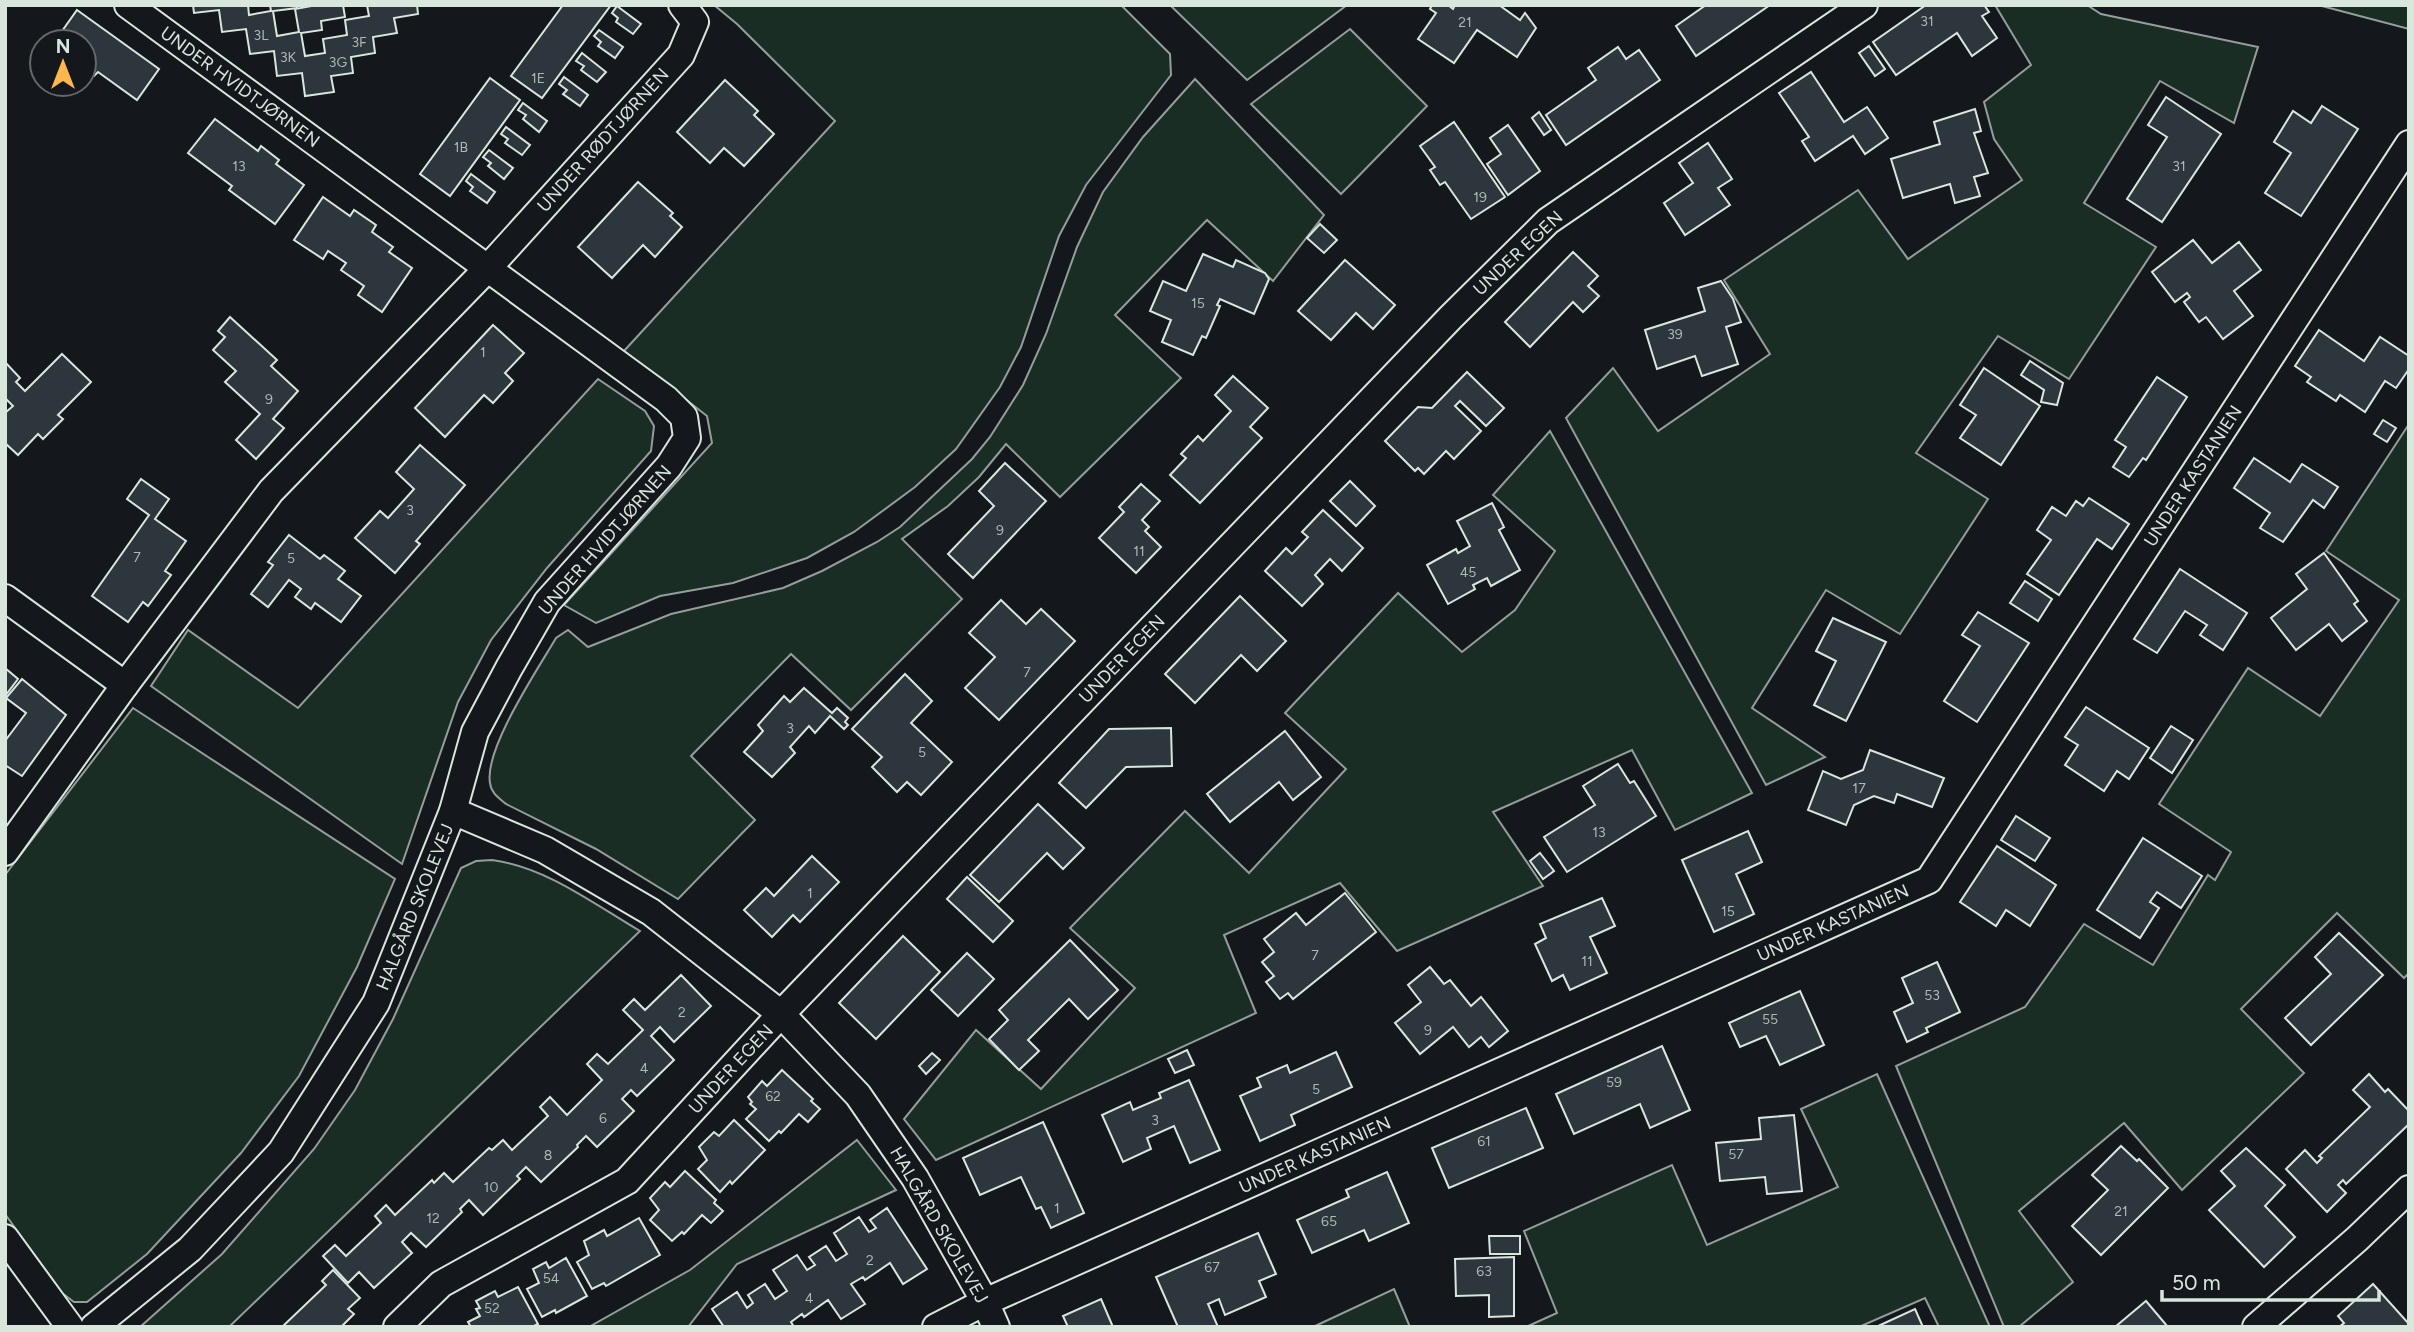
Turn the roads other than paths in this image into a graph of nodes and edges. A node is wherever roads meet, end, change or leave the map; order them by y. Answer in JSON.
{"nodes":[{"id":1,"x":128,"y":5,"type":"edge"},
{"id":2,"x":682,"y":5,"type":"edge"},
{"id":3,"x":1864,"y":5,"type":"edge"},
{"id":4,"x":2409,"y":144,"type":"edge"},
{"id":5,"x":488,"y":268,"type":"junction"},
{"id":6,"x":5,"y":598,"type":"edge"},
{"id":7,"x":124,"y":685,"type":"junction"},
{"id":8,"x":453,"y":811,"type":"junction"},
{"id":9,"x":5,"y":852,"type":"edge"},
{"id":10,"x":781,"y":1014,"type":"junction"},
{"id":11,"x":2409,"y":1189,"type":"edge"},
{"id":12,"x":5,"y":1238,"type":"edge"},
{"id":13,"x":985,"y":1302,"type":"junction"},
{"id":14,"x":70,"y":1327,"type":"edge"},
{"id":15,"x":94,"y":1327,"type":"edge"},
{"id":16,"x":397,"y":1327,"type":"edge"},
{"id":17,"x":936,"y":1327,"type":"edge"},
{"id":18,"x":996,"y":1327,"type":"edge"},
{"id":19,"x":2256,"y":1327,"type":"edge"}],
"edges":[{"from":1,"to":5,"type":"street","name":"UNDER HVIDTJØRNEN"},
{"from":2,"to":5,"type":"street","name":"UNDER RØDTJØRNEN"},
{"from":3,"to":10,"type":"street","name":"UNDER EGEN"},
{"from":4,"to":13,"type":"street","name":"UNDER KASTANIEN"},
{"from":5,"to":7,"type":"street"},
{"from":5,"to":8,"type":"street","name":"UNDER HVIDTJØRNEN"},
{"from":6,"to":7,"type":"street"},
{"from":7,"to":9,"type":"street"},
{"from":8,"to":10,"type":"street","name":"HALGÅRD SKOLEVEJ"},
{"from":8,"to":15,"type":"street","name":"HALGÅRD SKOLEVEJ"},
{"from":10,"to":13,"type":"street","name":"HALGÅRD SKOLEVEJ"},
{"from":10,"to":16,"type":"street","name":"UNDER EGEN"},
{"from":11,"to":19,"type":"street"},
{"from":12,"to":14,"type":"street"},
{"from":13,"to":17,"type":"street","name":"UNDER KASTANIEN"},
{"from":13,"to":18,"type":"street","name":"HALGÅRD SKOLEVEJ"}]}
